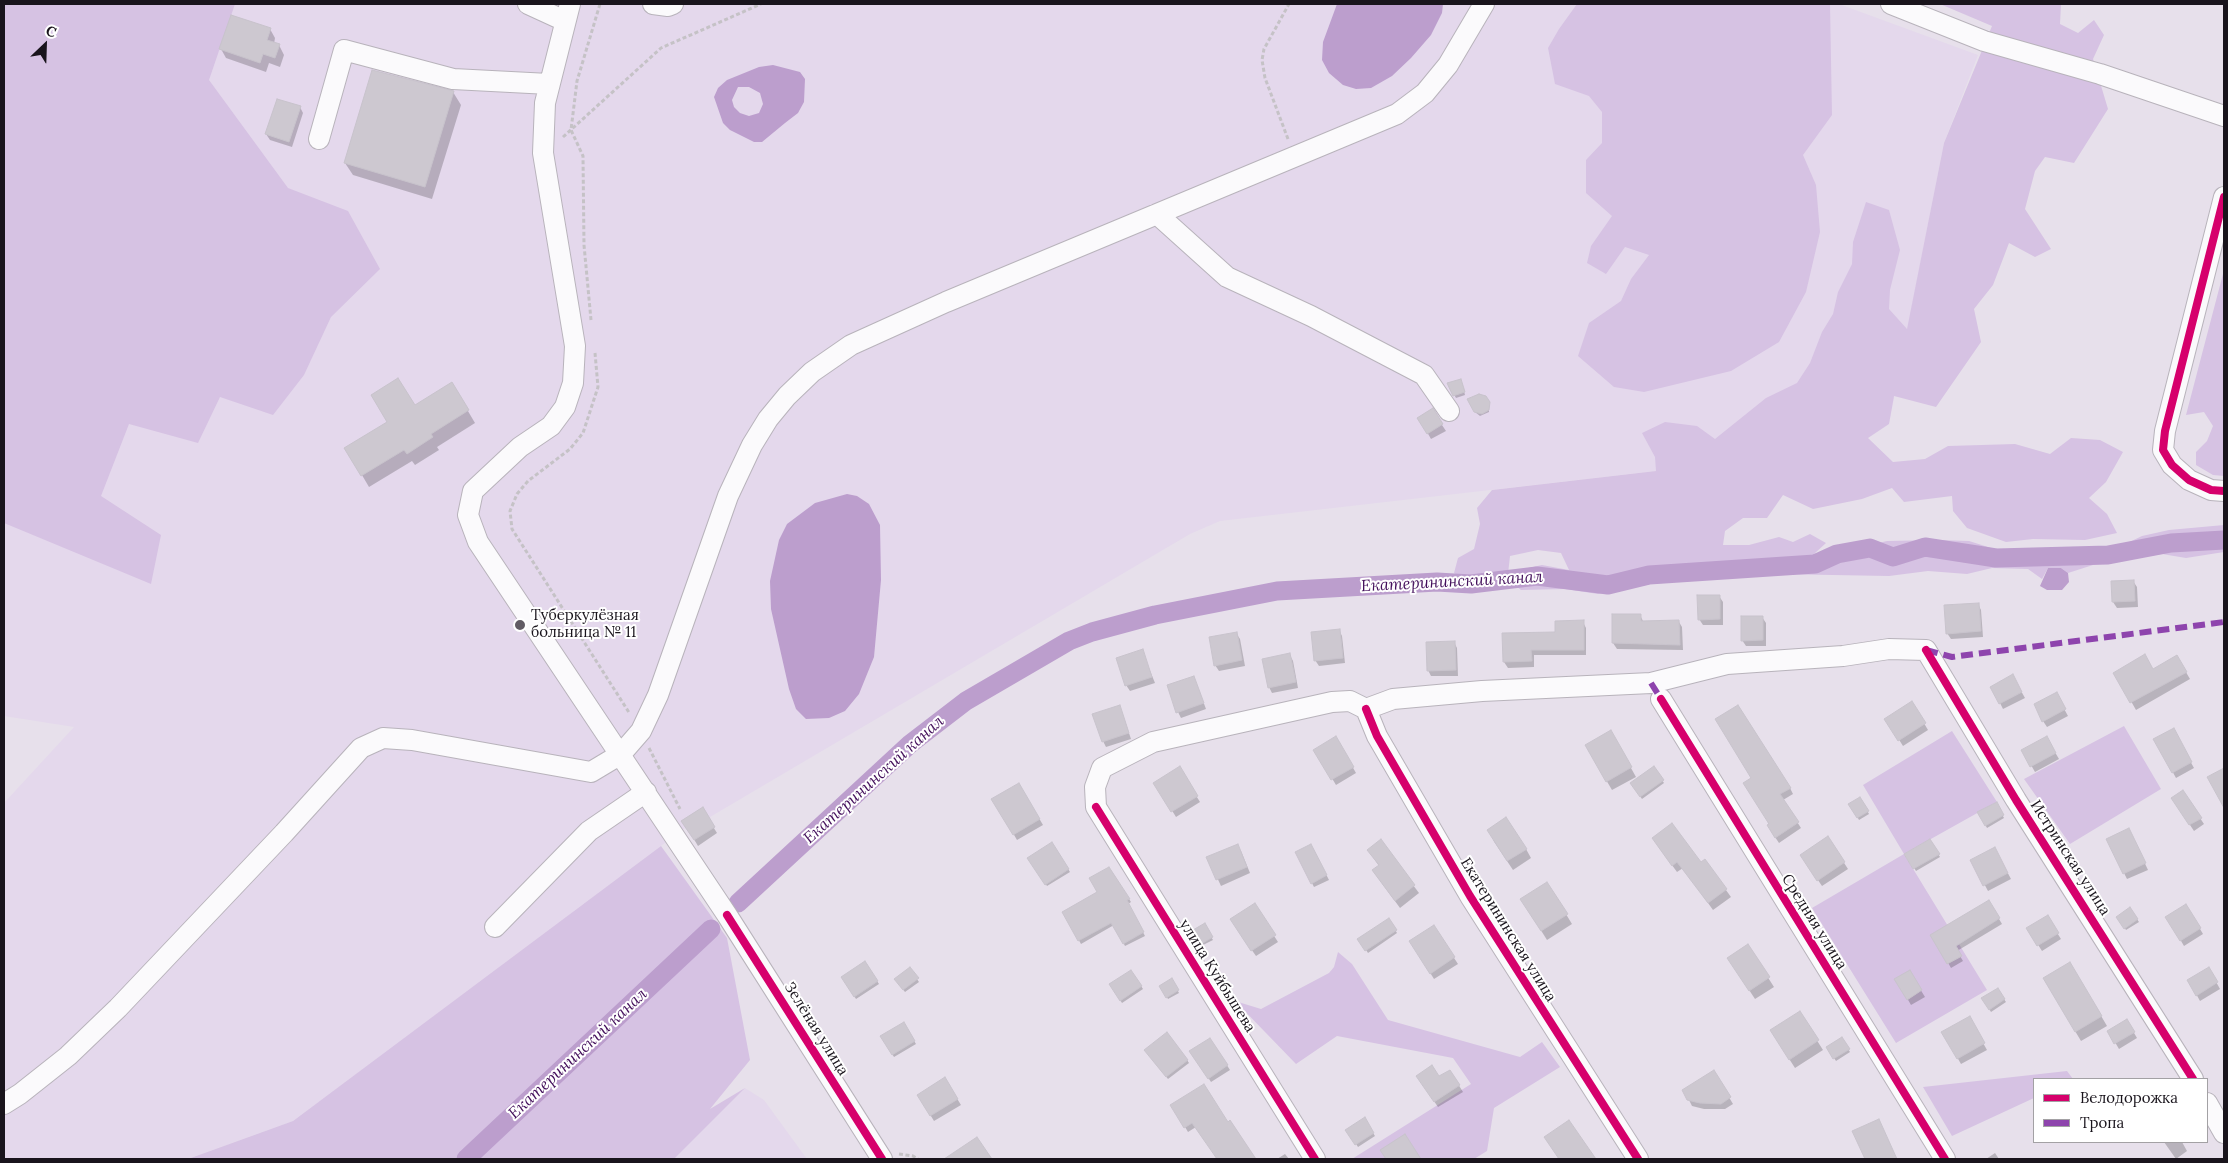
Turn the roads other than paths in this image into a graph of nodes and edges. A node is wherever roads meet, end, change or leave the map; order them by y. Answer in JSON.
{"nodes":[{"id":1,"x":528,"y":4,"type":"edge"},
{"id":2,"x":653,"y":4,"type":"edge"},
{"id":3,"x":673,"y":4,"type":"edge"},
{"id":4,"x":1484,"y":4,"type":"edge"},
{"id":5,"x":1891,"y":4,"type":"edge"},
{"id":6,"x":567,"y":13,"type":"edge"},
{"id":7,"x":550,"y":84,"type":"junction"},
{"id":8,"x":2224,"y":116,"type":"edge"},
{"id":9,"x":318,"y":139,"type":"dead end"},
{"id":10,"x":2224,"y":197,"type":"edge"},
{"id":11,"x":1157,"y":214,"type":"junction"},
{"id":12,"x":1449,"y":411,"type":"dead end"},
{"id":13,"x":2224,"y":491,"type":"edge"},
{"id":14,"x":1661,"y":699,"type":"dead end"},
{"id":15,"x":1366,"y":709,"type":"junction"},
{"id":16,"x":621,"y":754,"type":"junction"},
{"id":17,"x":646,"y":792,"type":"junction"},
{"id":18,"x":495,"y":927,"type":"dead end"},
{"id":19,"x":2192,"y":1078,"type":"edge"},
{"id":20,"x":4,"y":1104,"type":"edge"},
{"id":21,"x":2208,"y":1105,"type":"edge"},
{"id":22,"x":2224,"y":1133,"type":"edge"},
{"id":23,"x":882,"y":1159,"type":"edge"},
{"id":24,"x":1315,"y":1159,"type":"edge"},
{"id":25,"x":1638,"y":1159,"type":"edge"},
{"id":26,"x":1944,"y":1159,"type":"edge"}],
"edges":[{"from":1,"to":6,"type":"street"},
{"from":2,"to":3,"type":"street"},
{"from":4,"to":11,"type":"street"},
{"from":5,"to":8,"type":"street"},
{"from":6,"to":7,"type":"street","name":"Зелёная улица"},
{"from":7,"to":9,"type":"street"},
{"from":7,"to":16,"type":"street","name":"Зелёная улица"},
{"from":10,"to":13,"type":"street"},
{"from":11,"to":12,"type":"street"},
{"from":11,"to":16,"type":"street"},
{"from":14,"to":26,"type":"street","name":"Средняя улица"},
{"from":15,"to":19,"type":"street","name":"Истринская улица"},
{"from":15,"to":24,"type":"street","name":"улица Куйбышева"},
{"from":15,"to":25,"type":"street","name":"Екатерининская улица"},
{"from":16,"to":17,"type":"street","name":"Зелёная улица"},
{"from":16,"to":20,"type":"street"},
{"from":17,"to":18,"type":"street"},
{"from":17,"to":23,"type":"street","name":"Зелёная улица"},
{"from":21,"to":22,"type":"street"}]}
